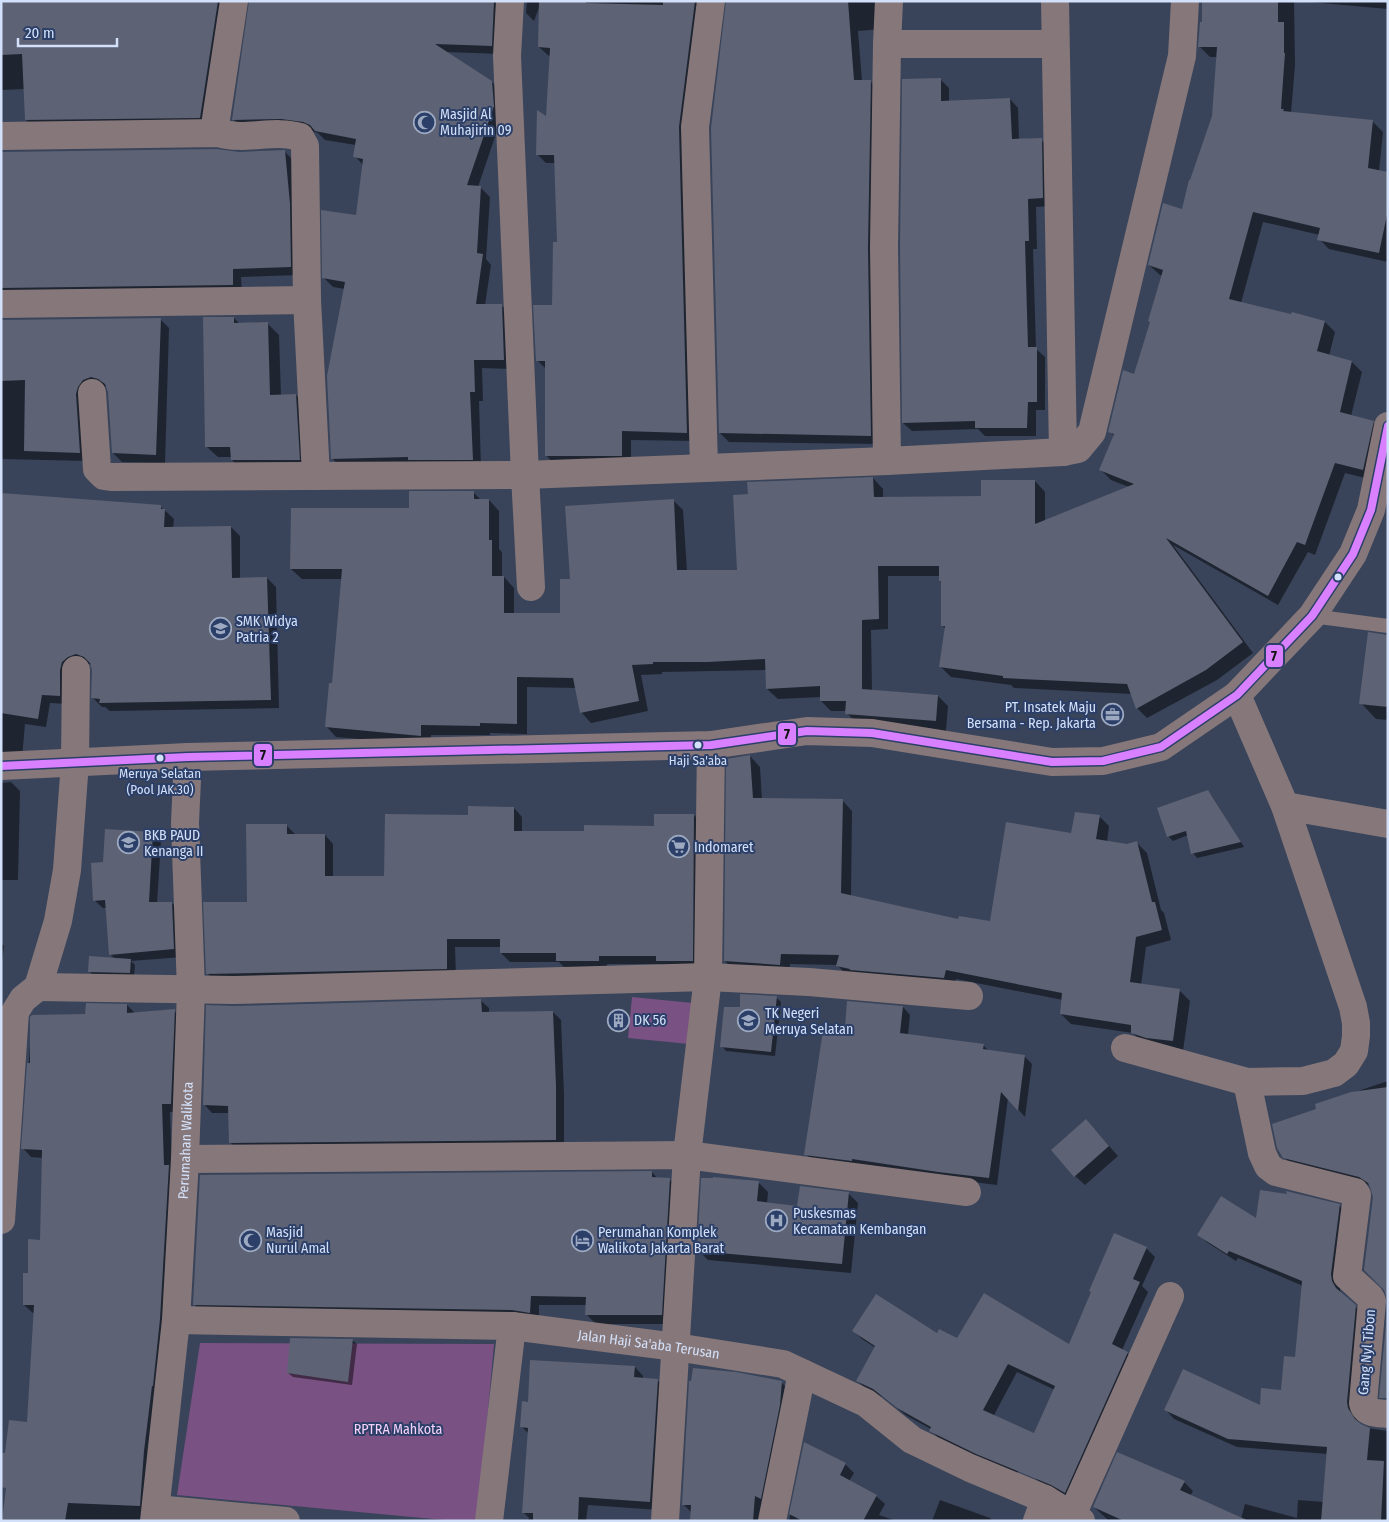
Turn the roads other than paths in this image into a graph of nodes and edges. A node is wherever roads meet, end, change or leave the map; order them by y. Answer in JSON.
{"nodes":[{"id":1,"x":234,"y":1,"type":"edge"},
{"id":2,"x":510,"y":1,"type":"edge"},
{"id":3,"x":711,"y":1,"type":"edge"},
{"id":4,"x":889,"y":1,"type":"edge"},
{"id":5,"x":1055,"y":1,"type":"edge"},
{"id":6,"x":1185,"y":1,"type":"edge"},
{"id":7,"x":886,"y":44,"type":"junction"},
{"id":8,"x":1055,"y":44,"type":"junction"},
{"id":9,"x":219,"y":133,"type":"junction"},
{"id":10,"x":1,"y":136,"type":"edge"},
{"id":11,"x":308,"y":300,"type":"junction"},
{"id":12,"x":1,"y":304,"type":"edge"},
{"id":13,"x":92,"y":392,"type":"dead end"},
{"id":14,"x":1388,"y":426,"type":"edge"},
{"id":15,"x":1063,"y":452,"type":"junction"},
{"id":16,"x":886,"y":461,"type":"junction"},
{"id":17,"x":704,"y":468,"type":"junction"},
{"id":18,"x":525,"y":475,"type":"junction"},
{"id":19,"x":316,"y":476,"type":"junction"},
{"id":20,"x":1379,"y":511,"type":"edge"},
{"id":21,"x":531,"y":587,"type":"dead end"},
{"id":22,"x":1312,"y":616,"type":"junction"},
{"id":23,"x":1388,"y":626,"type":"edge"},
{"id":24,"x":76,"y":670,"type":"dead end"},
{"id":25,"x":1237,"y":695,"type":"junction"},
{"id":26,"x":712,"y":745,"type":"junction"},
{"id":27,"x":188,"y":757,"type":"junction"},
{"id":28,"x":75,"y":762,"type":"junction"},
{"id":29,"x":1,"y":766,"type":"edge"},
{"id":30,"x":1285,"y":806,"type":"junction"},
{"id":31,"x":1388,"y":824,"type":"edge"},
{"id":32,"x":708,"y":978,"type":"junction"},
{"id":33,"x":38,"y":987,"type":"junction"},
{"id":34,"x":191,"y":990,"type":"junction"},
{"id":35,"x":969,"y":996,"type":"dead end"},
{"id":36,"x":1124,"y":1048,"type":"dead end"},
{"id":37,"x":1247,"y":1082,"type":"junction"},
{"id":38,"x":4,"y":1137,"type":"edge"},
{"id":39,"x":686,"y":1154,"type":"junction"},
{"id":40,"x":185,"y":1159,"type":"junction"},
{"id":41,"x":967,"y":1192,"type":"dead end"},
{"id":42,"x":1,"y":1220,"type":"edge"},
{"id":43,"x":1170,"y":1296,"type":"dead end"},
{"id":44,"x":176,"y":1320,"type":"junction"},
{"id":45,"x":512,"y":1326,"type":"junction"},
{"id":46,"x":676,"y":1347,"type":"junction"},
{"id":47,"x":802,"y":1373,"type":"junction"},
{"id":48,"x":1388,"y":1414,"type":"edge"},
{"id":49,"x":1041,"y":1510,"type":"edge"},
{"id":50,"x":155,"y":1515,"type":"edge"},
{"id":51,"x":1076,"y":1518,"type":"edge"},
{"id":52,"x":286,"y":1521,"type":"edge"},
{"id":53,"x":489,"y":1521,"type":"edge"},
{"id":54,"x":666,"y":1521,"type":"edge"},
{"id":55,"x":772,"y":1521,"type":"edge"}],
"edges":[{"from":1,"to":9,"type":"street"},
{"from":2,"to":18,"type":"street"},
{"from":3,"to":17,"type":"street"},
{"from":4,"to":7,"type":"street"},
{"from":5,"to":8,"type":"street"},
{"from":6,"to":15,"type":"street"},
{"from":7,"to":8,"type":"street"},
{"from":7,"to":16,"type":"street"},
{"from":8,"to":15,"type":"street"},
{"from":9,"to":10,"type":"street"},
{"from":9,"to":11,"type":"street"},
{"from":11,"to":12,"type":"street"},
{"from":11,"to":19,"type":"street"},
{"from":13,"to":19,"type":"street"},
{"from":14,"to":20,"type":"street"},
{"from":15,"to":16,"type":"street"},
{"from":16,"to":17,"type":"street"},
{"from":17,"to":18,"type":"street"},
{"from":18,"to":19,"type":"street"},
{"from":18,"to":21,"type":"street"},
{"from":20,"to":22,"type":"street"},
{"from":22,"to":23,"type":"lane"},
{"from":22,"to":25,"type":"street"},
{"from":24,"to":28,"type":"street"},
{"from":25,"to":26,"type":"street"},
{"from":25,"to":30,"type":"street"},
{"from":26,"to":27,"type":"street"},
{"from":26,"to":32,"type":"street"},
{"from":27,"to":28,"type":"street"},
{"from":27,"to":34,"type":"street","name":"Perumahan Walikota"},
{"from":28,"to":29,"type":"street"},
{"from":28,"to":33,"type":"street"},
{"from":30,"to":31,"type":"street"},
{"from":30,"to":37,"type":"street"},
{"from":32,"to":34,"type":"street"},
{"from":32,"to":35,"type":"street"},
{"from":32,"to":39,"type":"street"},
{"from":33,"to":34,"type":"street"},
{"from":33,"to":38,"type":"street"},
{"from":34,"to":40,"type":"street","name":"Perumahan Walikota"},
{"from":36,"to":37,"type":"street"},
{"from":37,"to":48,"type":"street","name":"Gang Nyl Tibon"},
{"from":38,"to":42,"type":"street"},
{"from":39,"to":40,"type":"street"},
{"from":39,"to":41,"type":"street"},
{"from":39,"to":46,"type":"street"},
{"from":40,"to":44,"type":"street","name":"Perumahan Walikota"},
{"from":43,"to":51,"type":"street"},
{"from":44,"to":45,"type":"street","name":"Jalan Haji Sa'aba Terusan"},
{"from":44,"to":50,"type":"street","name":"Perumahan Walikota"},
{"from":45,"to":46,"type":"street","name":"Jalan Haji Sa'aba Terusan"},
{"from":45,"to":53,"type":"street"},
{"from":46,"to":47,"type":"street","name":"Jalan Haji Sa'aba Terusan"},
{"from":46,"to":54,"type":"street"},
{"from":47,"to":49,"type":"street","name":"Jalan Haji Sa'aba Terusan"},
{"from":47,"to":55,"type":"street"},
{"from":49,"to":51,"type":"street","name":"Jalan Haji Sa'aba Terusan"},
{"from":50,"to":52,"type":"street"}]}
